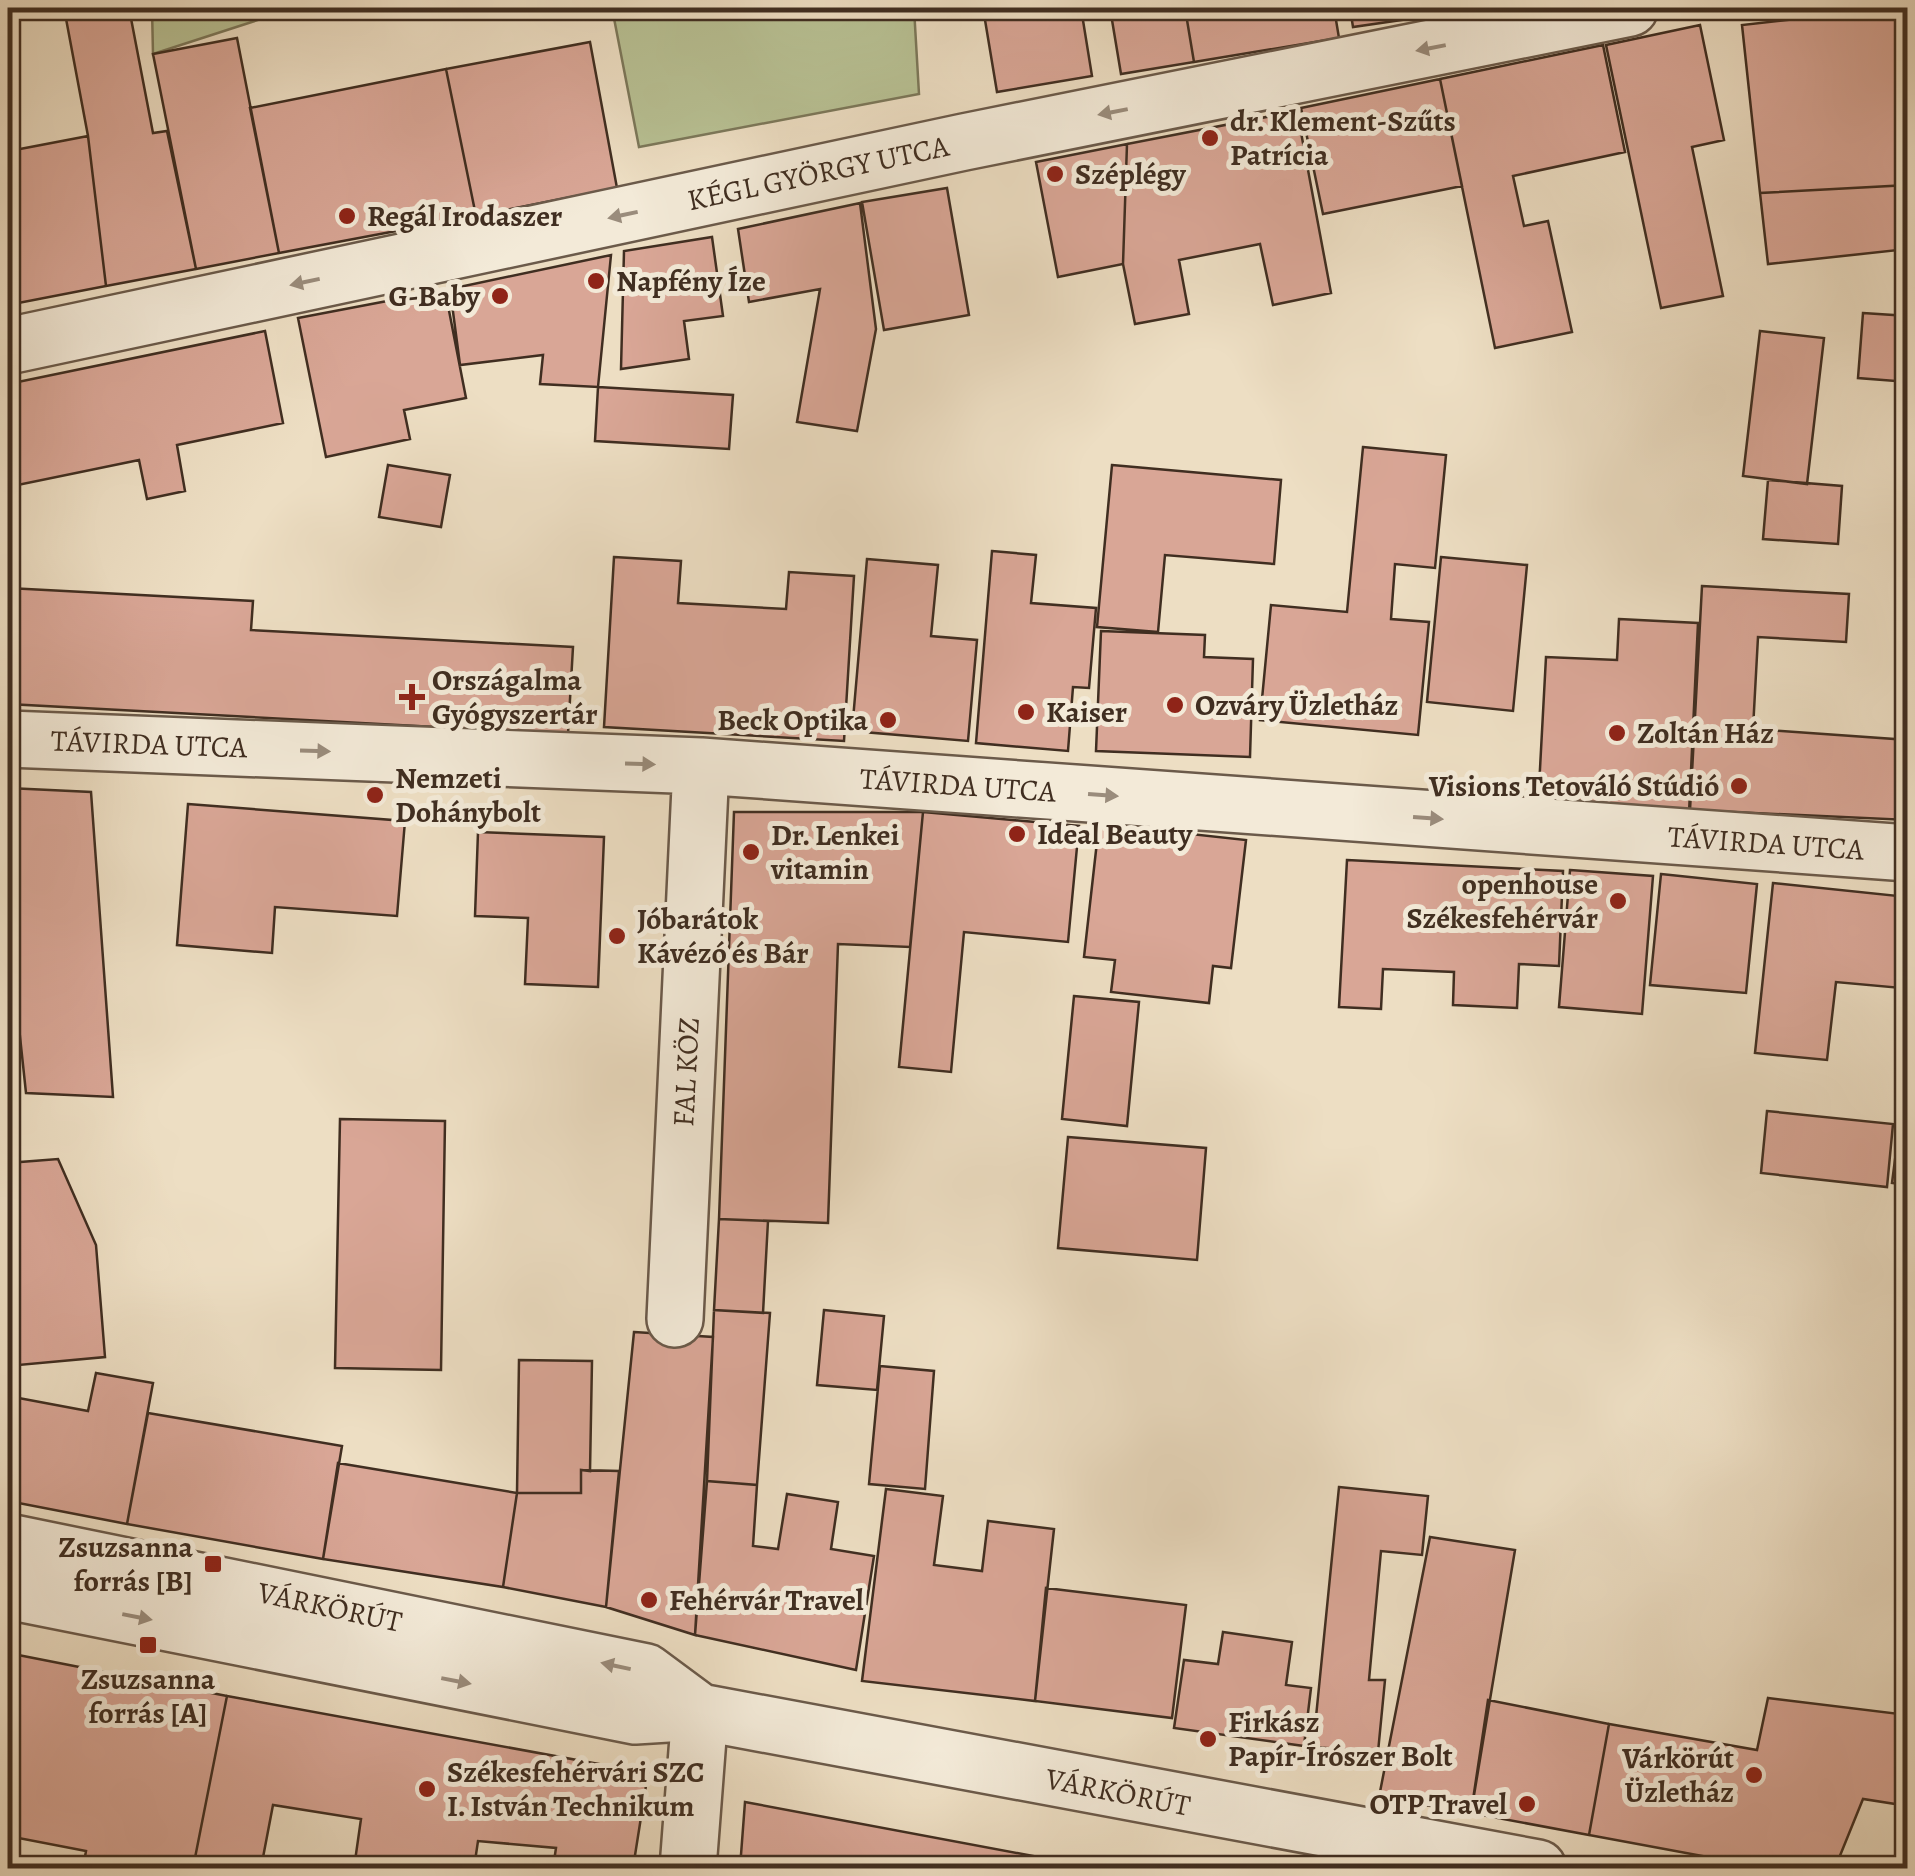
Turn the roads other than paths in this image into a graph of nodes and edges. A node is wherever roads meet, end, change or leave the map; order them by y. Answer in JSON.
{"nodes":[{"id":1,"x":1630,"y":8,"type":"edge"},
{"id":2,"x":8,"y":346,"type":"edge"},
{"id":3,"x":8,"y":738,"type":"edge"},
{"id":4,"x":700,"y":766,"type":"junction"},
{"id":5,"x":1908,"y":853,"type":"edge"},
{"id":6,"x":675,"y":1319,"type":"dead end"},
{"id":7,"x":8,"y":1542,"type":"edge"},
{"id":8,"x":8,"y":1591,"type":"edge"},
{"id":9,"x":700,"y":1712,"type":"junction"},
{"id":10,"x":688,"y":1868,"type":"edge"},
{"id":11,"x":1538,"y":1868,"type":"edge"}],
"edges":[{"from":1,"to":2,"type":"street","name":"KÉGL GYÖRGY UTCA","one_way":true},
{"from":3,"to":4,"type":"street","name":"TÁVIRDA UTCA","one_way":true},
{"from":4,"to":5,"type":"street","name":"TÁVIRDA UTCA","one_way":true},
{"from":4,"to":6,"type":"street","name":"FAL KÖZ"},
{"from":9,"to":7,"type":"street","name":"VÁRKÖRÚT","one_way":true},
{"from":8,"to":9,"type":"street","name":"VÁRKÖRÚT","one_way":true},
{"from":9,"to":10,"type":"street"},
{"from":9,"to":11,"type":"street","name":"VÁRKÖRÚT"}]}
